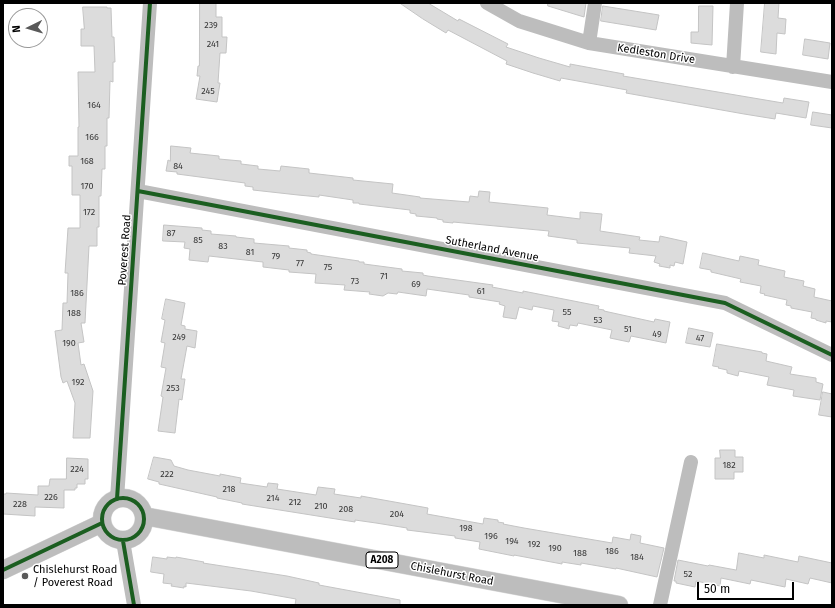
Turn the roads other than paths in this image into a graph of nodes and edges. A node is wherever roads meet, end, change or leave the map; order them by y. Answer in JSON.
{"nodes":[{"id":1,"x":150,"y":3,"type":"edge"},
{"id":2,"x":487,"y":3,"type":"edge"},
{"id":3,"x":595,"y":3,"type":"edge"},
{"id":4,"x":737,"y":3,"type":"edge"},
{"id":5,"x":589,"y":43,"type":"junction"},
{"id":6,"x":733,"y":67,"type":"junction"},
{"id":7,"x":832,"y":82,"type":"edge"},
{"id":8,"x":138,"y":191,"type":"junction"},
{"id":9,"x":832,"y":355,"type":"edge"},
{"id":10,"x":691,"y":462,"type":"dead end"},
{"id":11,"x":117,"y":499,"type":"junction"},
{"id":12,"x":144,"y":516,"type":"junction"},
{"id":13,"x":102,"y":523,"type":"junction"},
{"id":14,"x":123,"y":541,"type":"junction"},
{"id":15,"x":3,"y":570,"type":"edge"},
{"id":16,"x":134,"y":605,"type":"edge"},
{"id":17,"x":619,"y":605,"type":"edge"},
{"id":18,"x":660,"y":605,"type":"edge"}],
"edges":[{"from":1,"to":8,"type":"street","name":"Poverest Road"},
{"from":2,"to":5,"type":"street","name":"Kedleston Drive"},
{"from":3,"to":5,"type":"street"},
{"from":4,"to":6,"type":"street"},
{"from":5,"to":6,"type":"street","name":"Kedleston Drive"},
{"from":6,"to":7,"type":"street","name":"Kedleston Drive"},
{"from":8,"to":9,"type":"street","name":"Sutherland Avenue"},
{"from":8,"to":11,"type":"street","name":"Poverest Road"},
{"from":10,"to":18,"type":"street"},
{"from":11,"to":12,"type":"main road"},
{"from":11,"to":13,"type":"main road"},
{"from":12,"to":14,"type":"main road"},
{"from":12,"to":17,"type":"main road","name":"Chislehurst Road","number":"A208"},
{"from":13,"to":14,"type":"main road"},
{"from":13,"to":15,"type":"main road"},
{"from":14,"to":16,"type":"street"}]}
